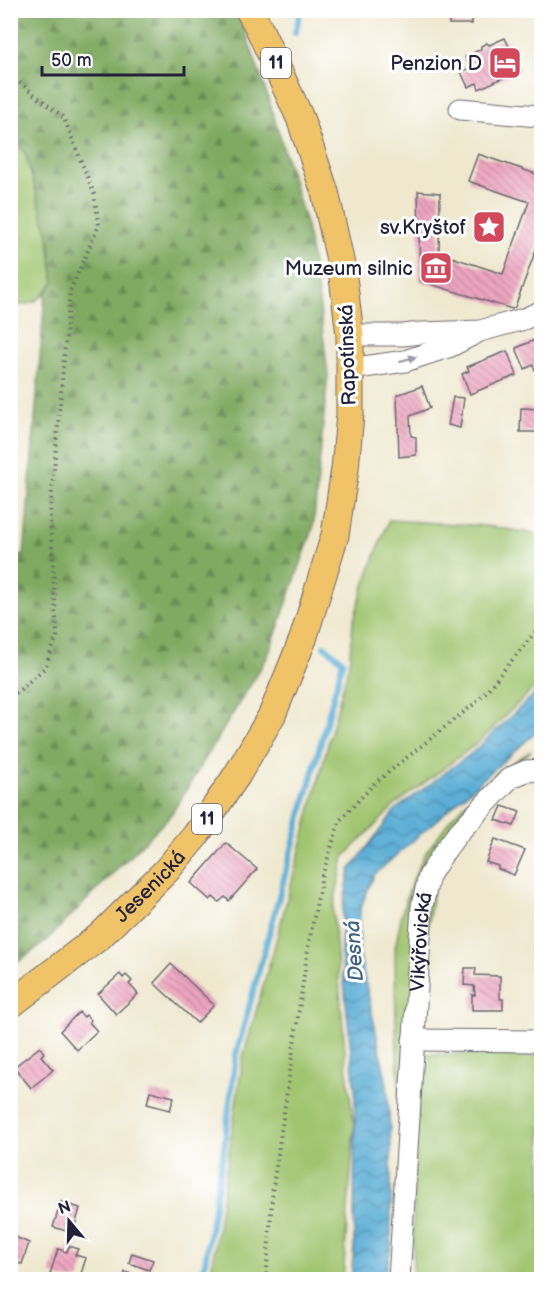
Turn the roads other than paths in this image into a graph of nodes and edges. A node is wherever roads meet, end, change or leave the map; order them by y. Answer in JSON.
{"nodes":[{"id":1,"x":249,"y":10,"type":"edge"},
{"id":2,"x":460,"y":109,"type":"dead end"},
{"id":3,"x":540,"y":113,"type":"edge"},
{"id":4,"x":542,"y":311,"type":"edge"},
{"id":5,"x":480,"y":331,"type":"junction"},
{"id":6,"x":350,"y":335,"type":"junction"},
{"id":7,"x":350,"y":369,"type":"junction"},
{"id":8,"x":303,"y":639,"type":"joint"},
{"id":9,"x":542,"y":770,"type":"edge"},
{"id":10,"x":10,"y":1005,"type":"edge"},
{"id":11,"x":413,"y":1040,"type":"junction"},
{"id":12,"x":542,"y":1041,"type":"edge"},
{"id":13,"x":399,"y":1280,"type":"edge"}],
"edges":[{"from":1,"to":6,"type":"main road","name":"Rapotínská","number":"11"},
{"from":2,"to":3,"type":"street"},
{"from":4,"to":5,"type":"street"},
{"from":5,"to":6,"type":"street"},
{"from":7,"to":5,"type":"street","one_way":true},
{"from":6,"to":7,"type":"main road","name":"Rapotínská","number":"11"},
{"from":7,"to":8,"type":"main road","name":"Rapotínská","number":"11"},
{"from":8,"to":10,"type":"main road","name":"Jesenická","number":"11"},
{"from":9,"to":11,"type":"street","name":"Vikýřovická"},
{"from":11,"to":12,"type":"street"},
{"from":11,"to":13,"type":"street","name":"Vikýřovická"}]}
